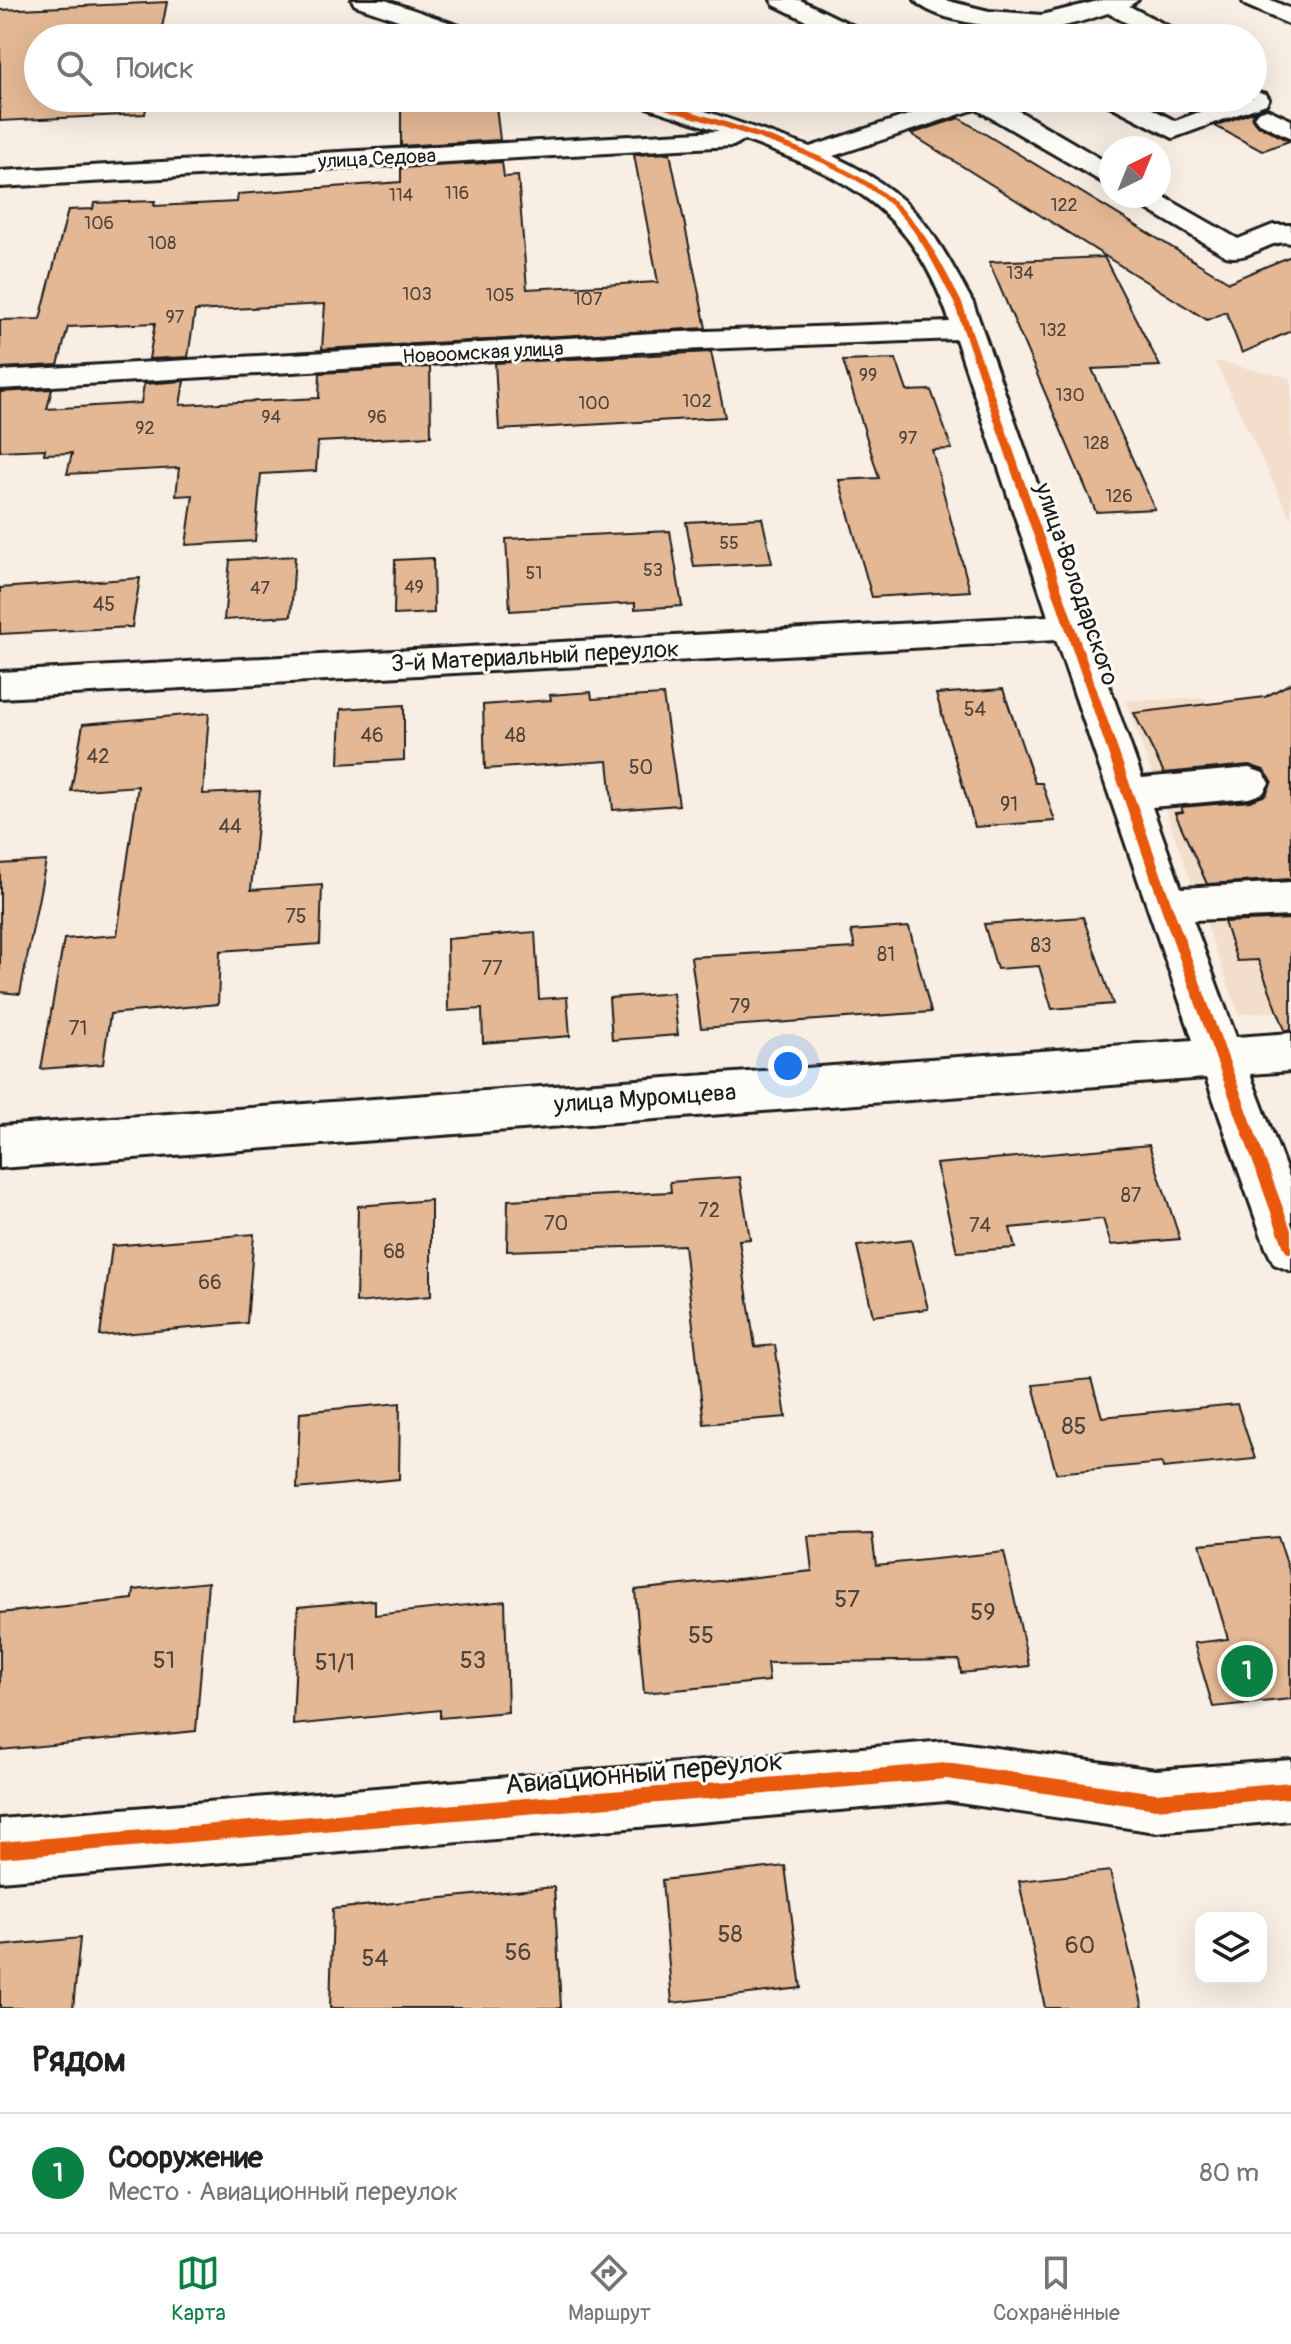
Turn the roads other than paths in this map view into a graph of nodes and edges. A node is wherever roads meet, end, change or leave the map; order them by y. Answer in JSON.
{"nodes":[{"id":1,"x":363,"y":0,"type":"edge"},
{"id":2,"x":782,"y":0,"type":"edge"},
{"id":3,"x":926,"y":0,"type":"edge"},
{"id":4,"x":1253,"y":0,"type":"edge"},
{"id":5,"x":1118,"y":3,"type":"edge"},
{"id":6,"x":1291,"y":18,"type":"edge"},
{"id":7,"x":432,"y":24,"type":"edge"},
{"id":8,"x":831,"y":24,"type":"edge"},
{"id":9,"x":1019,"y":24,"type":"edge"},
{"id":10,"x":1069,"y":24,"type":"edge"},
{"id":11,"x":1151,"y":24,"type":"edge"},
{"id":12,"x":683,"y":112,"type":"edge"},
{"id":13,"x":940,"y":112,"type":"edge"},
{"id":14,"x":1001,"y":112,"type":"edge"},
{"id":15,"x":1140,"y":112,"type":"edge"},
{"id":16,"x":1246,"y":112,"type":"edge"},
{"id":17,"x":1267,"y":112,"type":"edge"},
{"id":18,"x":1291,"y":130,"type":"edge"},
{"id":19,"x":755,"y":137,"type":"junction"},
{"id":20,"x":808,"y":156,"type":"junction"},
{"id":21,"x":1099,"y":169,"type":"edge"},
{"id":22,"x":0,"y":179,"type":"edge"},
{"id":23,"x":1164,"y":208,"type":"edge"},
{"id":24,"x":1291,"y":235,"type":"edge"},
{"id":25,"x":967,"y":330,"type":"junction"},
{"id":26,"x":0,"y":380,"type":"edge"},
{"id":27,"x":1069,"y":627,"type":"junction"},
{"id":28,"x":0,"y":685,"type":"edge"},
{"id":29,"x":1249,"y":783,"type":"dead end"},
{"id":30,"x":1127,"y":794,"type":"junction"},
{"id":31,"x":1291,"y":899,"type":"edge"},
{"id":32,"x":1166,"y":905,"type":"junction"},
{"id":33,"x":1291,"y":1052,"type":"edge"},
{"id":34,"x":1221,"y":1055,"type":"junction"},
{"id":35,"x":0,"y":1147,"type":"edge"},
{"id":36,"x":1291,"y":1248,"type":"edge"},
{"id":37,"x":1291,"y":1790,"type":"edge"},
{"id":38,"x":0,"y":1850,"type":"edge"}],
"edges":[{"from":1,"to":7,"type":"street"},
{"from":2,"to":8,"type":"street"},
{"from":3,"to":9,"type":"street"},
{"from":4,"to":6,"type":"street"},
{"from":5,"to":10,"type":"street"},
{"from":5,"to":11,"type":"street"},
{"from":12,"to":19,"type":"street","name":"улица Володарского"},
{"from":13,"to":20,"type":"street"},
{"from":14,"to":21,"type":"street"},
{"from":15,"to":16,"type":"street"},
{"from":17,"to":18,"type":"street"},
{"from":19,"to":20,"type":"street","name":"улица Володарского"},
{"from":19,"to":22,"type":"street","name":"улица Седова"},
{"from":20,"to":25,"type":"street","name":"улица Володарского"},
{"from":23,"to":24,"type":"street"},
{"from":25,"to":26,"type":"street","name":"Новоомская улица"},
{"from":25,"to":27,"type":"street","name":"улица Володарского"},
{"from":27,"to":28,"type":"street","name":"3-й Материальный переулок"},
{"from":27,"to":30,"type":"street","name":"улица Володарского"},
{"from":29,"to":30,"type":"street"},
{"from":30,"to":32,"type":"street","name":"улица Володарского"},
{"from":31,"to":32,"type":"street"},
{"from":32,"to":34,"type":"street","name":"улица Володарского"},
{"from":33,"to":34,"type":"street","name":"улица Муромцева"},
{"from":34,"to":35,"type":"street","name":"улица Муромцева"},
{"from":34,"to":36,"type":"street","name":"улица Володарского"},
{"from":37,"to":38,"type":"street","name":"Авиационный переулок"}]}
